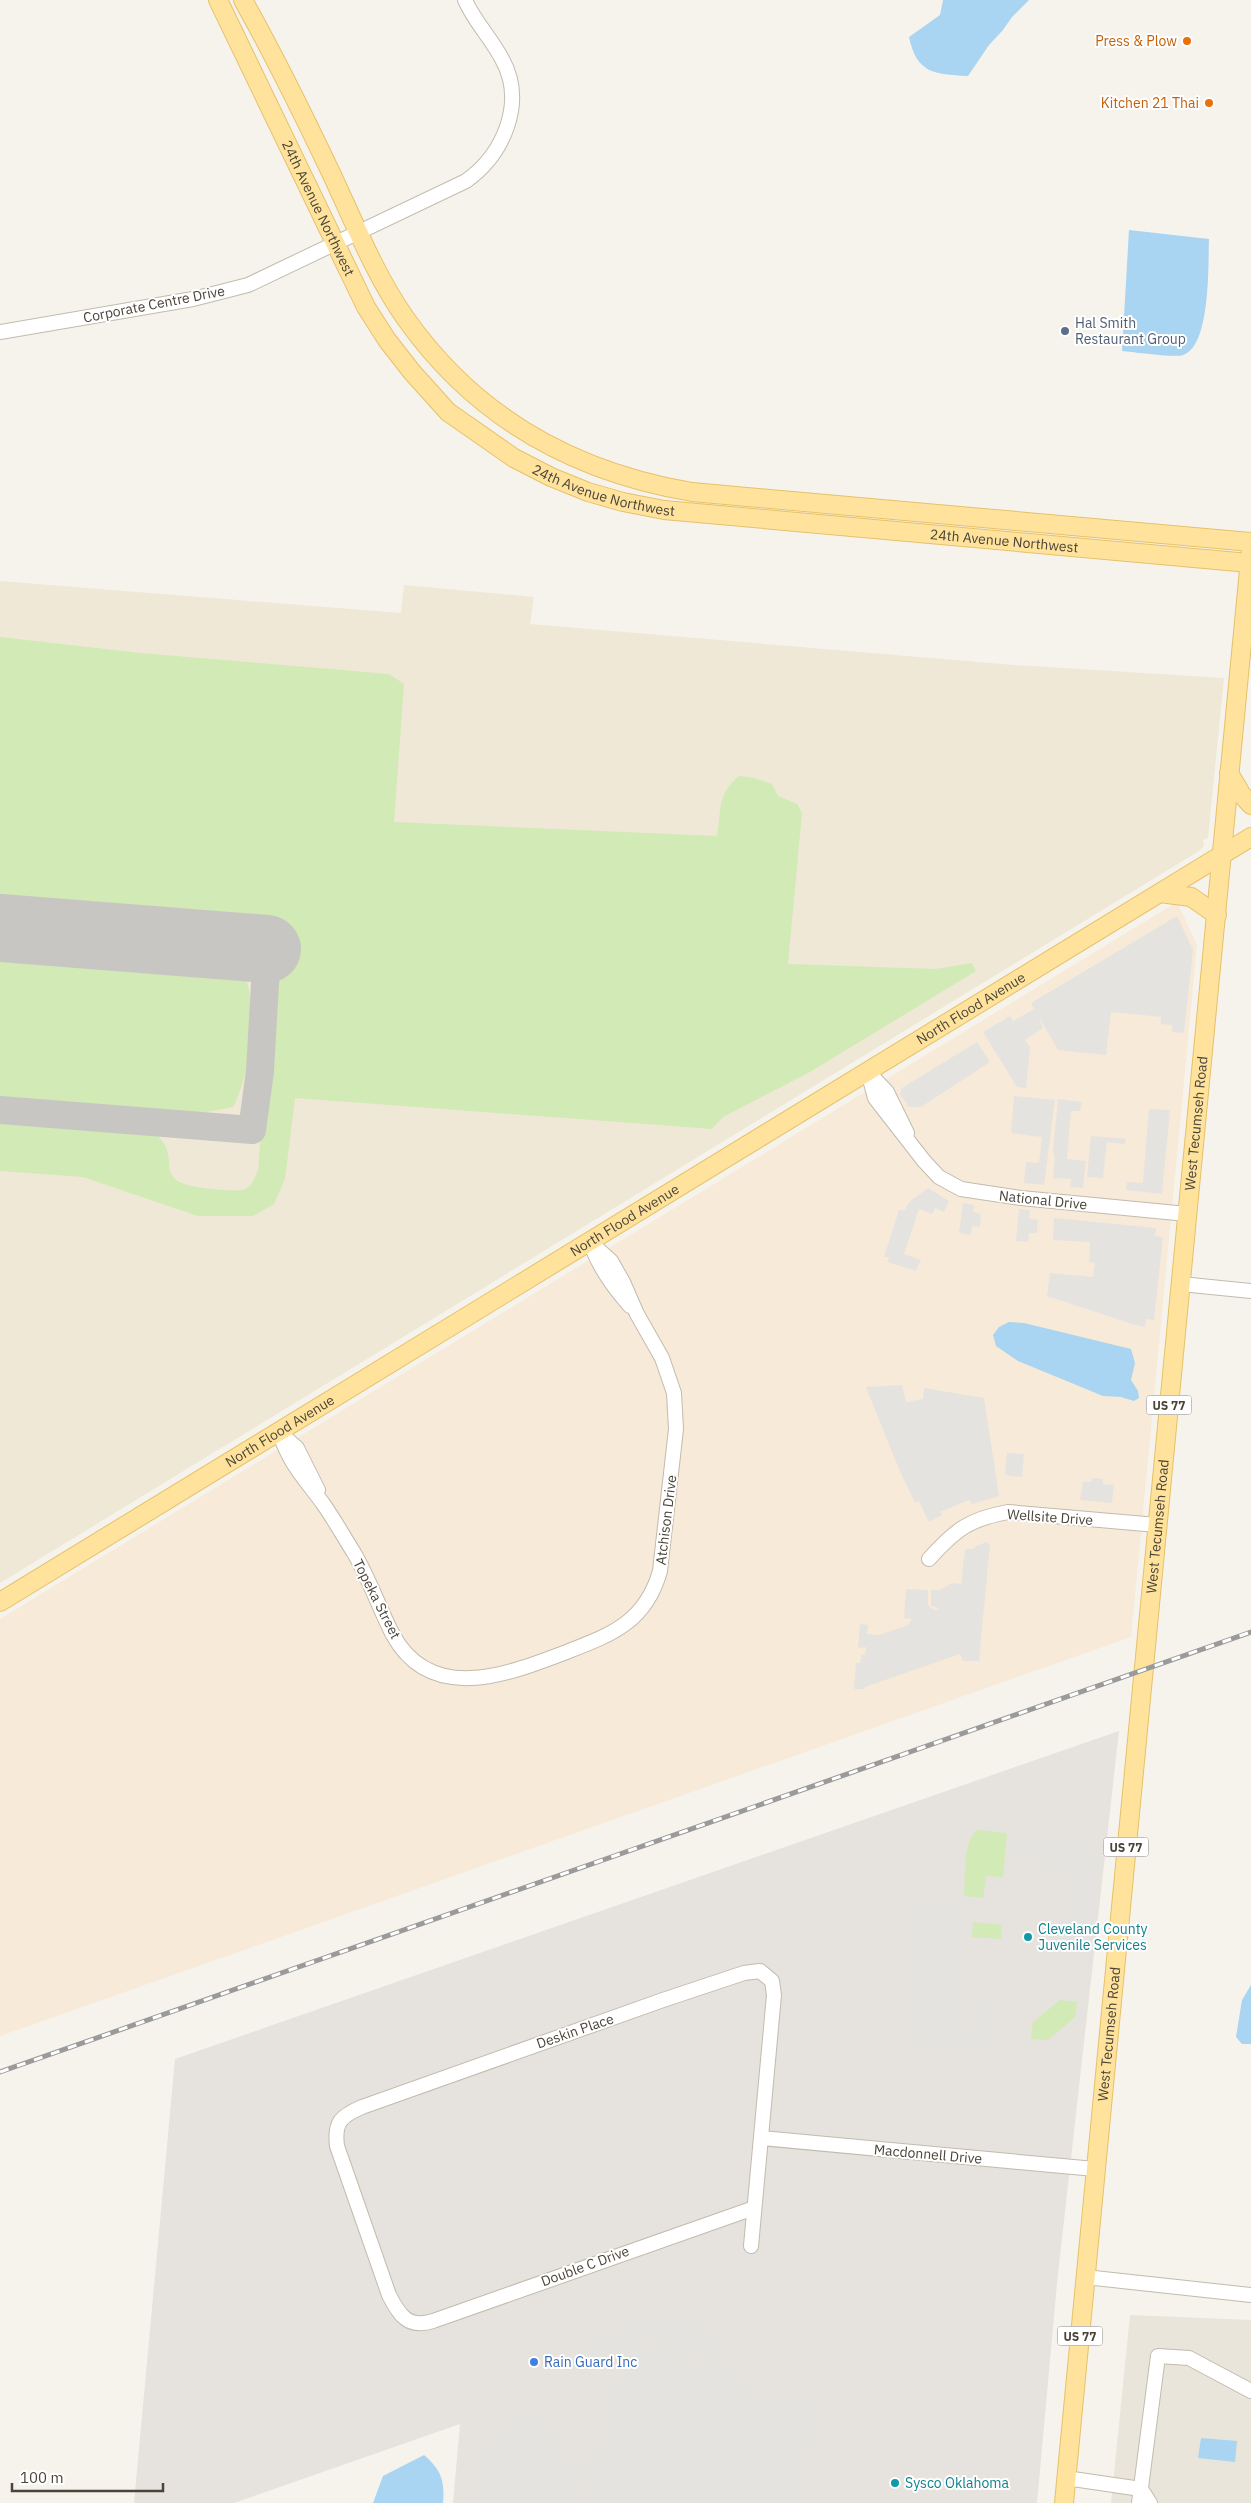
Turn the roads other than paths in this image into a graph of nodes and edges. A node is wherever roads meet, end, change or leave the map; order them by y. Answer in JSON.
{"nodes":[{"id":1,"x":218,"y":0,"type":"edge"},
{"id":2,"x":243,"y":0,"type":"edge"},
{"id":3,"x":465,"y":0,"type":"edge"},
{"id":4,"x":253,"y":71,"type":"junction"},
{"id":5,"x":304,"y":116,"type":"junction"},
{"id":6,"x":358,"y":232,"type":"junction"},
{"id":7,"x":334,"y":243,"type":"junction"},
{"id":8,"x":0,"y":332,"type":"edge"},
{"id":9,"x":1251,"y":542,"type":"edge"},
{"id":10,"x":1250,"y":556,"type":"edge"},
{"id":11,"x":1229,"y":773,"type":"junction"},
{"id":12,"x":1251,"y":805,"type":"edge"},
{"id":13,"x":1251,"y":837,"type":"edge"},
{"id":14,"x":1221,"y":855,"type":"junction"},
{"id":15,"x":1160,"y":893,"type":"junction"},
{"id":16,"x":1217,"y":915,"type":"junction"},
{"id":17,"x":868,"y":1072,"type":"junction"},
{"id":18,"x":1187,"y":1214,"type":"junction"},
{"id":19,"x":590,"y":1242,"type":"junction"},
{"id":20,"x":1181,"y":1284,"type":"junction"},
{"id":21,"x":1251,"y":1291,"type":"edge"},
{"id":22,"x":279,"y":1432,"type":"junction"},
{"id":23,"x":1157,"y":1525,"type":"junction"},
{"id":24,"x":929,"y":1559,"type":"dead end"},
{"id":25,"x":0,"y":1602,"type":"edge"},
{"id":26,"x":534,"y":1663,"type":"joint"},
{"id":27,"x":761,"y":2138,"type":"junction"},
{"id":28,"x":1095,"y":2169,"type":"junction"},
{"id":29,"x":754,"y":2208,"type":"junction"},
{"id":30,"x":751,"y":2246,"type":"dead end"},
{"id":31,"x":1085,"y":2277,"type":"junction"},
{"id":32,"x":1251,"y":2295,"type":"edge"},
{"id":33,"x":416,"y":2323,"type":"joint"},
{"id":34,"x":1251,"y":2390,"type":"edge"},
{"id":35,"x":1066,"y":2478,"type":"junction"},
{"id":36,"x":1140,"y":2496,"type":"edge"},
{"id":37,"x":1064,"y":2503,"type":"edge"},
{"id":38,"x":1150,"y":2503,"type":"edge"}],
"edges":[{"from":1,"to":4,"type":"main road","name":"24th Avenue Northwest"},
{"from":2,"to":5,"type":"main road","name":"24th Avenue Northwest"},
{"from":3,"to":6,"type":"street","name":"Corporate Centre Drive"},
{"from":4,"to":5,"type":"main road"},
{"from":4,"to":7,"type":"main road","name":"24th Avenue Northwest"},
{"from":5,"to":6,"type":"main road","name":"24th Avenue Northwest"},
{"from":6,"to":7,"type":"street","name":"Corporate Centre Drive"},
{"from":6,"to":9,"type":"main road","name":"24th Avenue Northwest"},
{"from":7,"to":8,"type":"street","name":"Corporate Centre Drive"},
{"from":7,"to":10,"type":"main road","name":"24th Avenue Northwest"},
{"from":10,"to":11,"type":"main road","name":"West Tecumseh Road"},
{"from":11,"to":12,"type":"main road"},
{"from":11,"to":14,"type":"main road","name":"West Tecumseh Road"},
{"from":13,"to":14,"type":"main road","name":"North Flood Avenue"},
{"from":14,"to":15,"type":"main road","name":"North Flood Avenue"},
{"from":14,"to":16,"type":"main road","name":"West Tecumseh Road","number":"US 77"},
{"from":15,"to":16,"type":"main road"},
{"from":15,"to":17,"type":"main road","name":"North Flood Avenue"},
{"from":16,"to":18,"type":"main road","name":"West Tecumseh Road","number":"US 77"},
{"from":17,"to":18,"type":"street","name":"National Drive"},
{"from":17,"to":19,"type":"main road","name":"North Flood Avenue"},
{"from":18,"to":20,"type":"main road","name":"West Tecumseh Road","number":"US 77"},
{"from":19,"to":22,"type":"main road","name":"North Flood Avenue"},
{"from":19,"to":26,"type":"street","name":"Atchison Drive"},
{"from":20,"to":21,"type":"street"},
{"from":20,"to":23,"type":"main road","name":"West Tecumseh Road","number":"US 77"},
{"from":22,"to":25,"type":"main road","name":"North Flood Avenue"},
{"from":22,"to":26,"type":"street","name":"Topeka Street"},
{"from":23,"to":24,"type":"street","name":"Wellsite Drive"},
{"from":23,"to":28,"type":"main road","name":"West Tecumseh Road","number":"US 77"},
{"from":27,"to":28,"type":"street","name":"Macdonnell Drive"},
{"from":27,"to":29,"type":"street","name":"Deskin Place"},
{"from":27,"to":33,"type":"street","name":"Deskin Place"},
{"from":28,"to":31,"type":"main road","name":"West Tecumseh Road","number":"US 77"},
{"from":29,"to":30,"type":"street","name":"Deskin Place"},
{"from":29,"to":33,"type":"street","name":"Double C Drive"},
{"from":31,"to":32,"type":"street"},
{"from":31,"to":35,"type":"main road","name":"West Tecumseh Road","number":"US 77"},
{"from":34,"to":36,"type":"street"},
{"from":35,"to":36,"type":"street"},
{"from":35,"to":37,"type":"main road","name":"West Tecumseh Road","number":"US 77"},
{"from":36,"to":38,"type":"street"}]}
